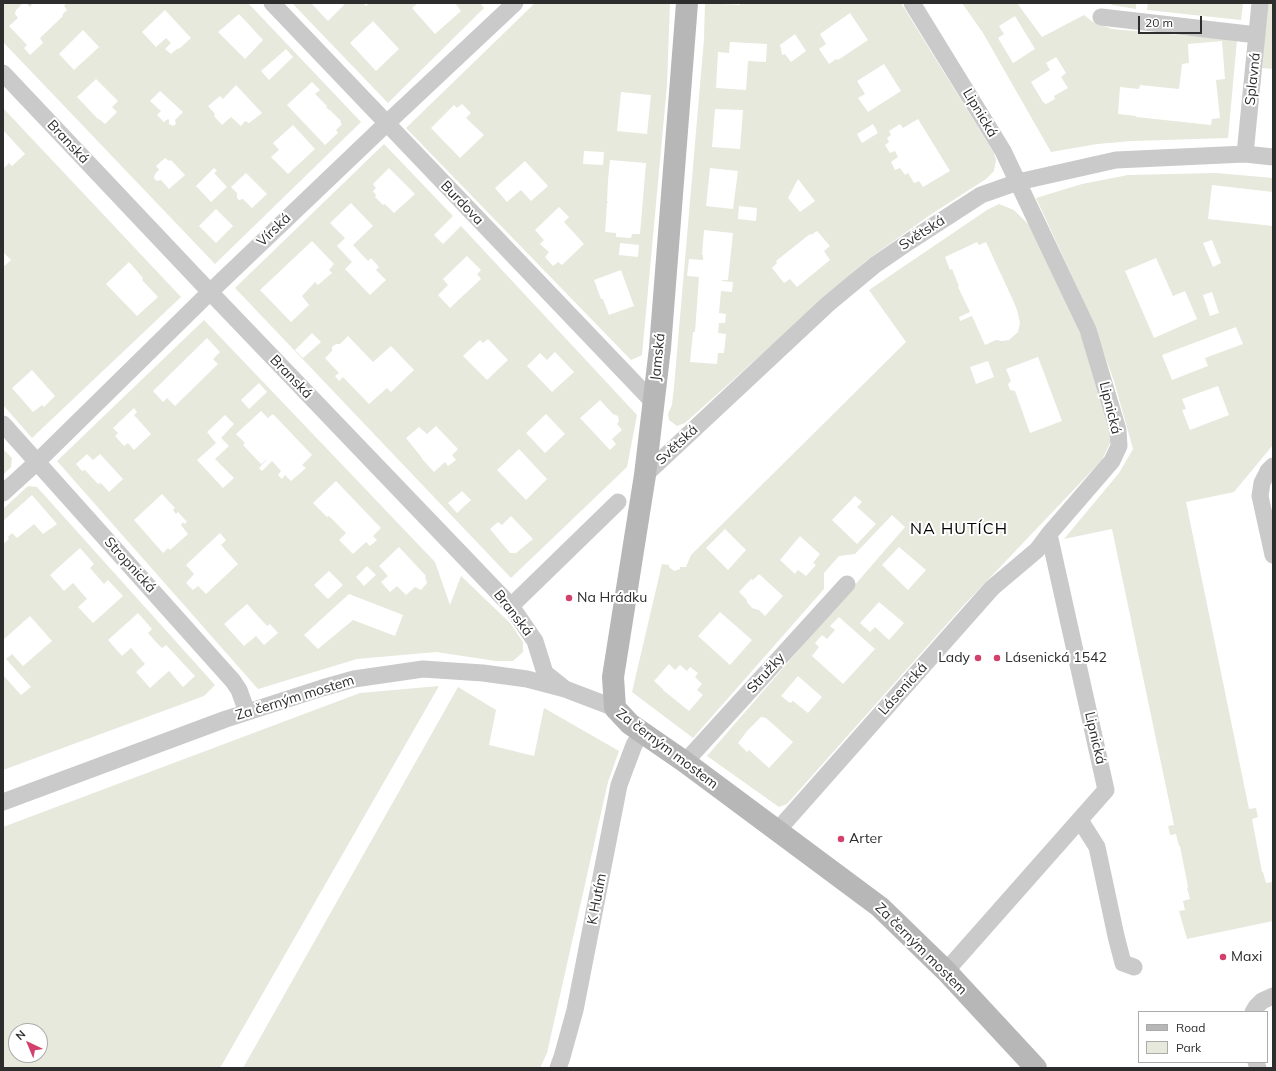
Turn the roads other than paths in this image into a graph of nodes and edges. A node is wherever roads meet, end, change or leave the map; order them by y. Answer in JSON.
{"nodes":[{"id":1,"x":272,"y":3,"type":"edge"},
{"id":2,"x":687,"y":3,"type":"edge"},
{"id":3,"x":912,"y":3,"type":"edge"},
{"id":4,"x":1260,"y":3,"type":"edge"},
{"id":5,"x":508,"y":6,"type":"edge"},
{"id":6,"x":1102,"y":17,"type":"dead end"},
{"id":7,"x":1257,"y":35,"type":"junction"},
{"id":8,"x":3,"y":73,"type":"edge"},
{"id":9,"x":386,"y":124,"type":"junction"},
{"id":10,"x":1245,"y":154,"type":"junction"},
{"id":11,"x":1273,"y":157,"type":"edge"},
{"id":12,"x":1018,"y":182,"type":"junction"},
{"id":13,"x":210,"y":292,"type":"junction"},
{"id":14,"x":653,"y":402,"type":"junction"},
{"id":15,"x":3,"y":424,"type":"edge"},
{"id":16,"x":37,"y":462,"type":"junction"},
{"id":17,"x":1273,"y":466,"type":"edge"},
{"id":18,"x":646,"y":475,"type":"junction"},
{"id":19,"x":3,"y":493,"type":"edge"},
{"id":20,"x":618,"y":502,"type":"dead end"},
{"id":21,"x":1049,"y":534,"type":"junction"},
{"id":22,"x":1273,"y":555,"type":"edge"},
{"id":23,"x":847,"y":584,"type":"dead end"},
{"id":24,"x":511,"y":606,"type":"junction"},
{"id":25,"x":566,"y":689,"type":"junction"},
{"id":26,"x":615,"y":708,"type":"junction"},
{"id":27,"x":247,"y":712,"type":"junction"},
{"id":28,"x":642,"y":732,"type":"junction"},
{"id":29,"x":685,"y":762,"type":"junction"},
{"id":30,"x":3,"y":802,"type":"edge"},
{"id":31,"x":1080,"y":820,"type":"junction"},
{"id":32,"x":777,"y":831,"type":"junction"},
{"id":33,"x":1134,"y":967,"type":"dead end"},
{"id":34,"x":946,"y":971,"type":"junction"},
{"id":35,"x":1273,"y":996,"type":"edge"},
{"id":36,"x":1254,"y":1011,"type":"edge"},
{"id":37,"x":558,"y":1068,"type":"edge"},
{"id":38,"x":1036,"y":1068,"type":"edge"}],
"edges":[{"from":1,"to":9,"type":"street","name":"Burdova"},
{"from":2,"to":14,"type":"street","name":"Jamská"},
{"from":3,"to":12,"type":"street","name":"Lipnická"},
{"from":4,"to":7,"type":"street","name":"Splavná"},
{"from":5,"to":9,"type":"street","name":"Vírská"},
{"from":6,"to":7,"type":"street"},
{"from":7,"to":10,"type":"street","name":"Splavná"},
{"from":8,"to":13,"type":"street","name":"Branská"},
{"from":9,"to":13,"type":"street","name":"Vírská"},
{"from":9,"to":14,"type":"street","name":"Burdova"},
{"from":10,"to":11,"type":"street","name":"Světská"},
{"from":10,"to":12,"type":"street","name":"Světská"},
{"from":12,"to":18,"type":"street","name":"Světská"},
{"from":12,"to":21,"type":"street","name":"Lipnická"},
{"from":13,"to":16,"type":"street","name":"Vírská"},
{"from":13,"to":24,"type":"street","name":"Branská"},
{"from":14,"to":18,"type":"street","name":"Jamská"},
{"from":15,"to":16,"type":"street","name":"Stropnická"},
{"from":16,"to":19,"type":"street","name":"Vírská"},
{"from":16,"to":27,"type":"street","name":"Stropnická"},
{"from":17,"to":22,"type":"street"},
{"from":18,"to":26,"type":"street","name":"Jamská"},
{"from":20,"to":24,"type":"street"},
{"from":21,"to":31,"type":"street","name":"Lipnická"},
{"from":21,"to":32,"type":"street","name":"Lásenická"},
{"from":23,"to":29,"type":"street","name":"Stružky"},
{"from":24,"to":25,"type":"street","name":"Branská"},
{"from":25,"to":26,"type":"street","name":"Za černým mostem"},
{"from":25,"to":27,"type":"street","name":"Za černým mostem"},
{"from":26,"to":28,"type":"street","name":"Za černým mostem"},
{"from":27,"to":30,"type":"street","name":"Za černým mostem"},
{"from":28,"to":29,"type":"street","name":"Za černým mostem"},
{"from":28,"to":37,"type":"street","name":"K Hutím"},
{"from":29,"to":32,"type":"street","name":"Za černým mostem"},
{"from":31,"to":33,"type":"street"},
{"from":31,"to":34,"type":"street","name":"Lipnická"},
{"from":32,"to":34,"type":"street","name":"Za černým mostem"},
{"from":34,"to":38,"type":"street","name":"Za černým mostem"},
{"from":35,"to":36,"type":"street"}]}
